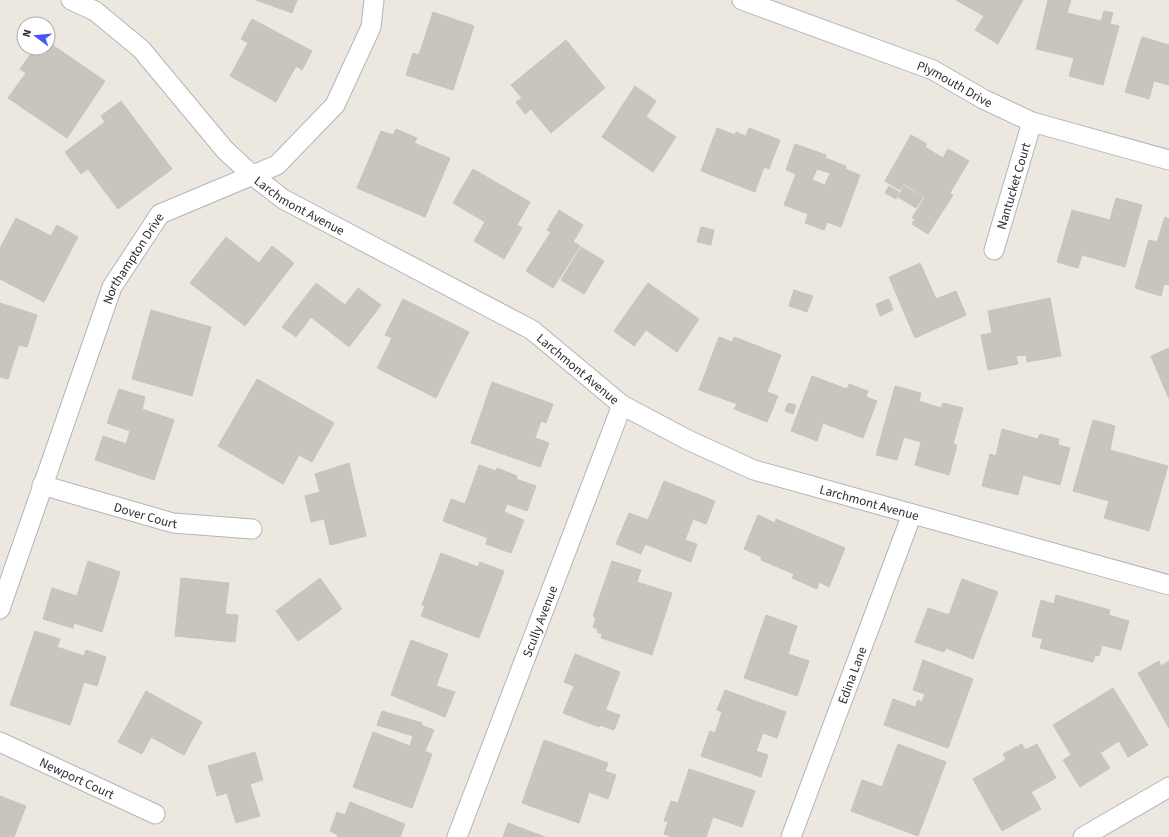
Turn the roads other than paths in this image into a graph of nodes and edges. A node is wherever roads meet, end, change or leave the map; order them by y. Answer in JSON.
{"nodes":[{"id":1,"x":71,"y":0,"type":"edge"},
{"id":2,"x":374,"y":0,"type":"edge"},
{"id":3,"x":742,"y":0,"type":"edge"},
{"id":4,"x":1032,"y":122,"type":"junction"},
{"id":5,"x":1169,"y":160,"type":"edge"},
{"id":6,"x":252,"y":175,"type":"junction"},
{"id":7,"x":994,"y":250,"type":"dead end"},
{"id":8,"x":622,"y":405,"type":"junction"},
{"id":9,"x":42,"y":485,"type":"junction"},
{"id":10,"x":912,"y":514,"type":"junction"},
{"id":11,"x":252,"y":529,"type":"dead end"},
{"id":12,"x":1169,"y":585,"type":"edge"},
{"id":13,"x":0,"y":609,"type":"edge"},
{"id":14,"x":0,"y":742,"type":"edge"},
{"id":15,"x":1169,"y":787,"type":"edge"},
{"id":16,"x":155,"y":814,"type":"dead end"},
{"id":17,"x":457,"y":837,"type":"edge"},
{"id":18,"x":791,"y":837,"type":"edge"},
{"id":19,"x":1083,"y":837,"type":"edge"}],
"edges":[{"from":1,"to":6,"type":"street","name":"Larchmont Avenue"},
{"from":2,"to":6,"type":"street","name":"Northampton Drive"},
{"from":3,"to":4,"type":"street","name":"Plymouth Drive"},
{"from":4,"to":5,"type":"street","name":"Plymouth Drive"},
{"from":4,"to":7,"type":"street","name":"Nantucket Court"},
{"from":6,"to":8,"type":"street","name":"Larchmont Avenue"},
{"from":6,"to":9,"type":"street","name":"Northampton Drive"},
{"from":8,"to":10,"type":"street","name":"Larchmont Avenue"},
{"from":8,"to":17,"type":"street","name":"Scully Avenue"},
{"from":9,"to":11,"type":"street","name":"Dover Court"},
{"from":9,"to":13,"type":"street","name":"Northampton Drive"},
{"from":10,"to":12,"type":"street","name":"Larchmont Avenue"},
{"from":10,"to":18,"type":"street","name":"Edina Lane"},
{"from":14,"to":16,"type":"street","name":"Newport Court"},
{"from":15,"to":19,"type":"street"}]}
